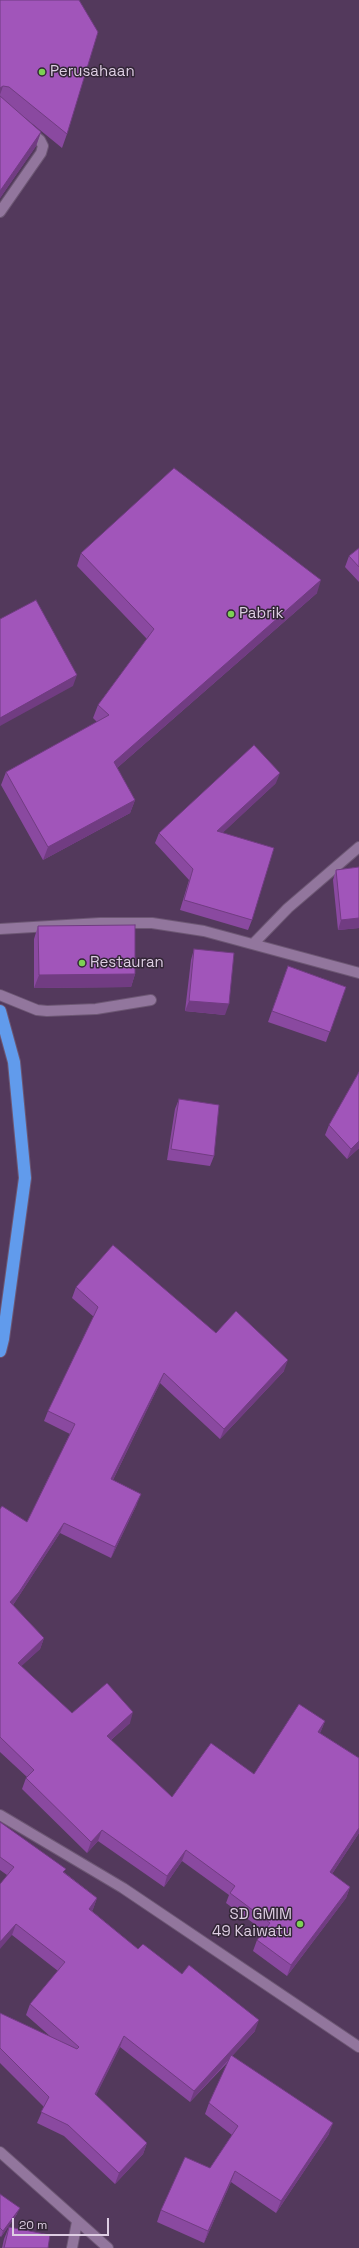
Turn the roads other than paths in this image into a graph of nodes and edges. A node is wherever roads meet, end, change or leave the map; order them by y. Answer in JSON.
{"nodes":[{"id":1,"x":23,"y":126,"type":"edge"},
{"id":2,"x":0,"y":212,"type":"edge"},
{"id":3,"x":359,"y":847,"type":"edge"},
{"id":4,"x":0,"y":929,"type":"edge"},
{"id":5,"x":254,"y":943,"type":"junction"},
{"id":6,"x":359,"y":973,"type":"edge"},
{"id":7,"x":0,"y":995,"type":"edge"},
{"id":8,"x":151,"y":1000,"type":"dead end"},
{"id":9,"x":0,"y":1011,"type":"edge"},
{"id":10,"x":0,"y":1351,"type":"edge"},
{"id":11,"x":0,"y":1815,"type":"edge"},
{"id":12,"x":359,"y":2047,"type":"edge"},
{"id":13,"x":0,"y":2152,"type":"edge"},
{"id":14,"x":77,"y":2222,"type":"junction"},
{"id":15,"x":72,"y":2248,"type":"edge"},
{"id":16,"x":108,"y":2248,"type":"edge"}],
"edges":[{"from":1,"to":2,"type":"street"},
{"from":3,"to":5,"type":"street"},
{"from":4,"to":5,"type":"street"},
{"from":5,"to":6,"type":"street"},
{"from":7,"to":8,"type":"street"},
{"from":9,"to":10,"type":"highway"},
{"from":11,"to":12,"type":"street"},
{"from":13,"to":14,"type":"street"},
{"from":14,"to":15,"type":"street"},
{"from":14,"to":16,"type":"street"}]}
